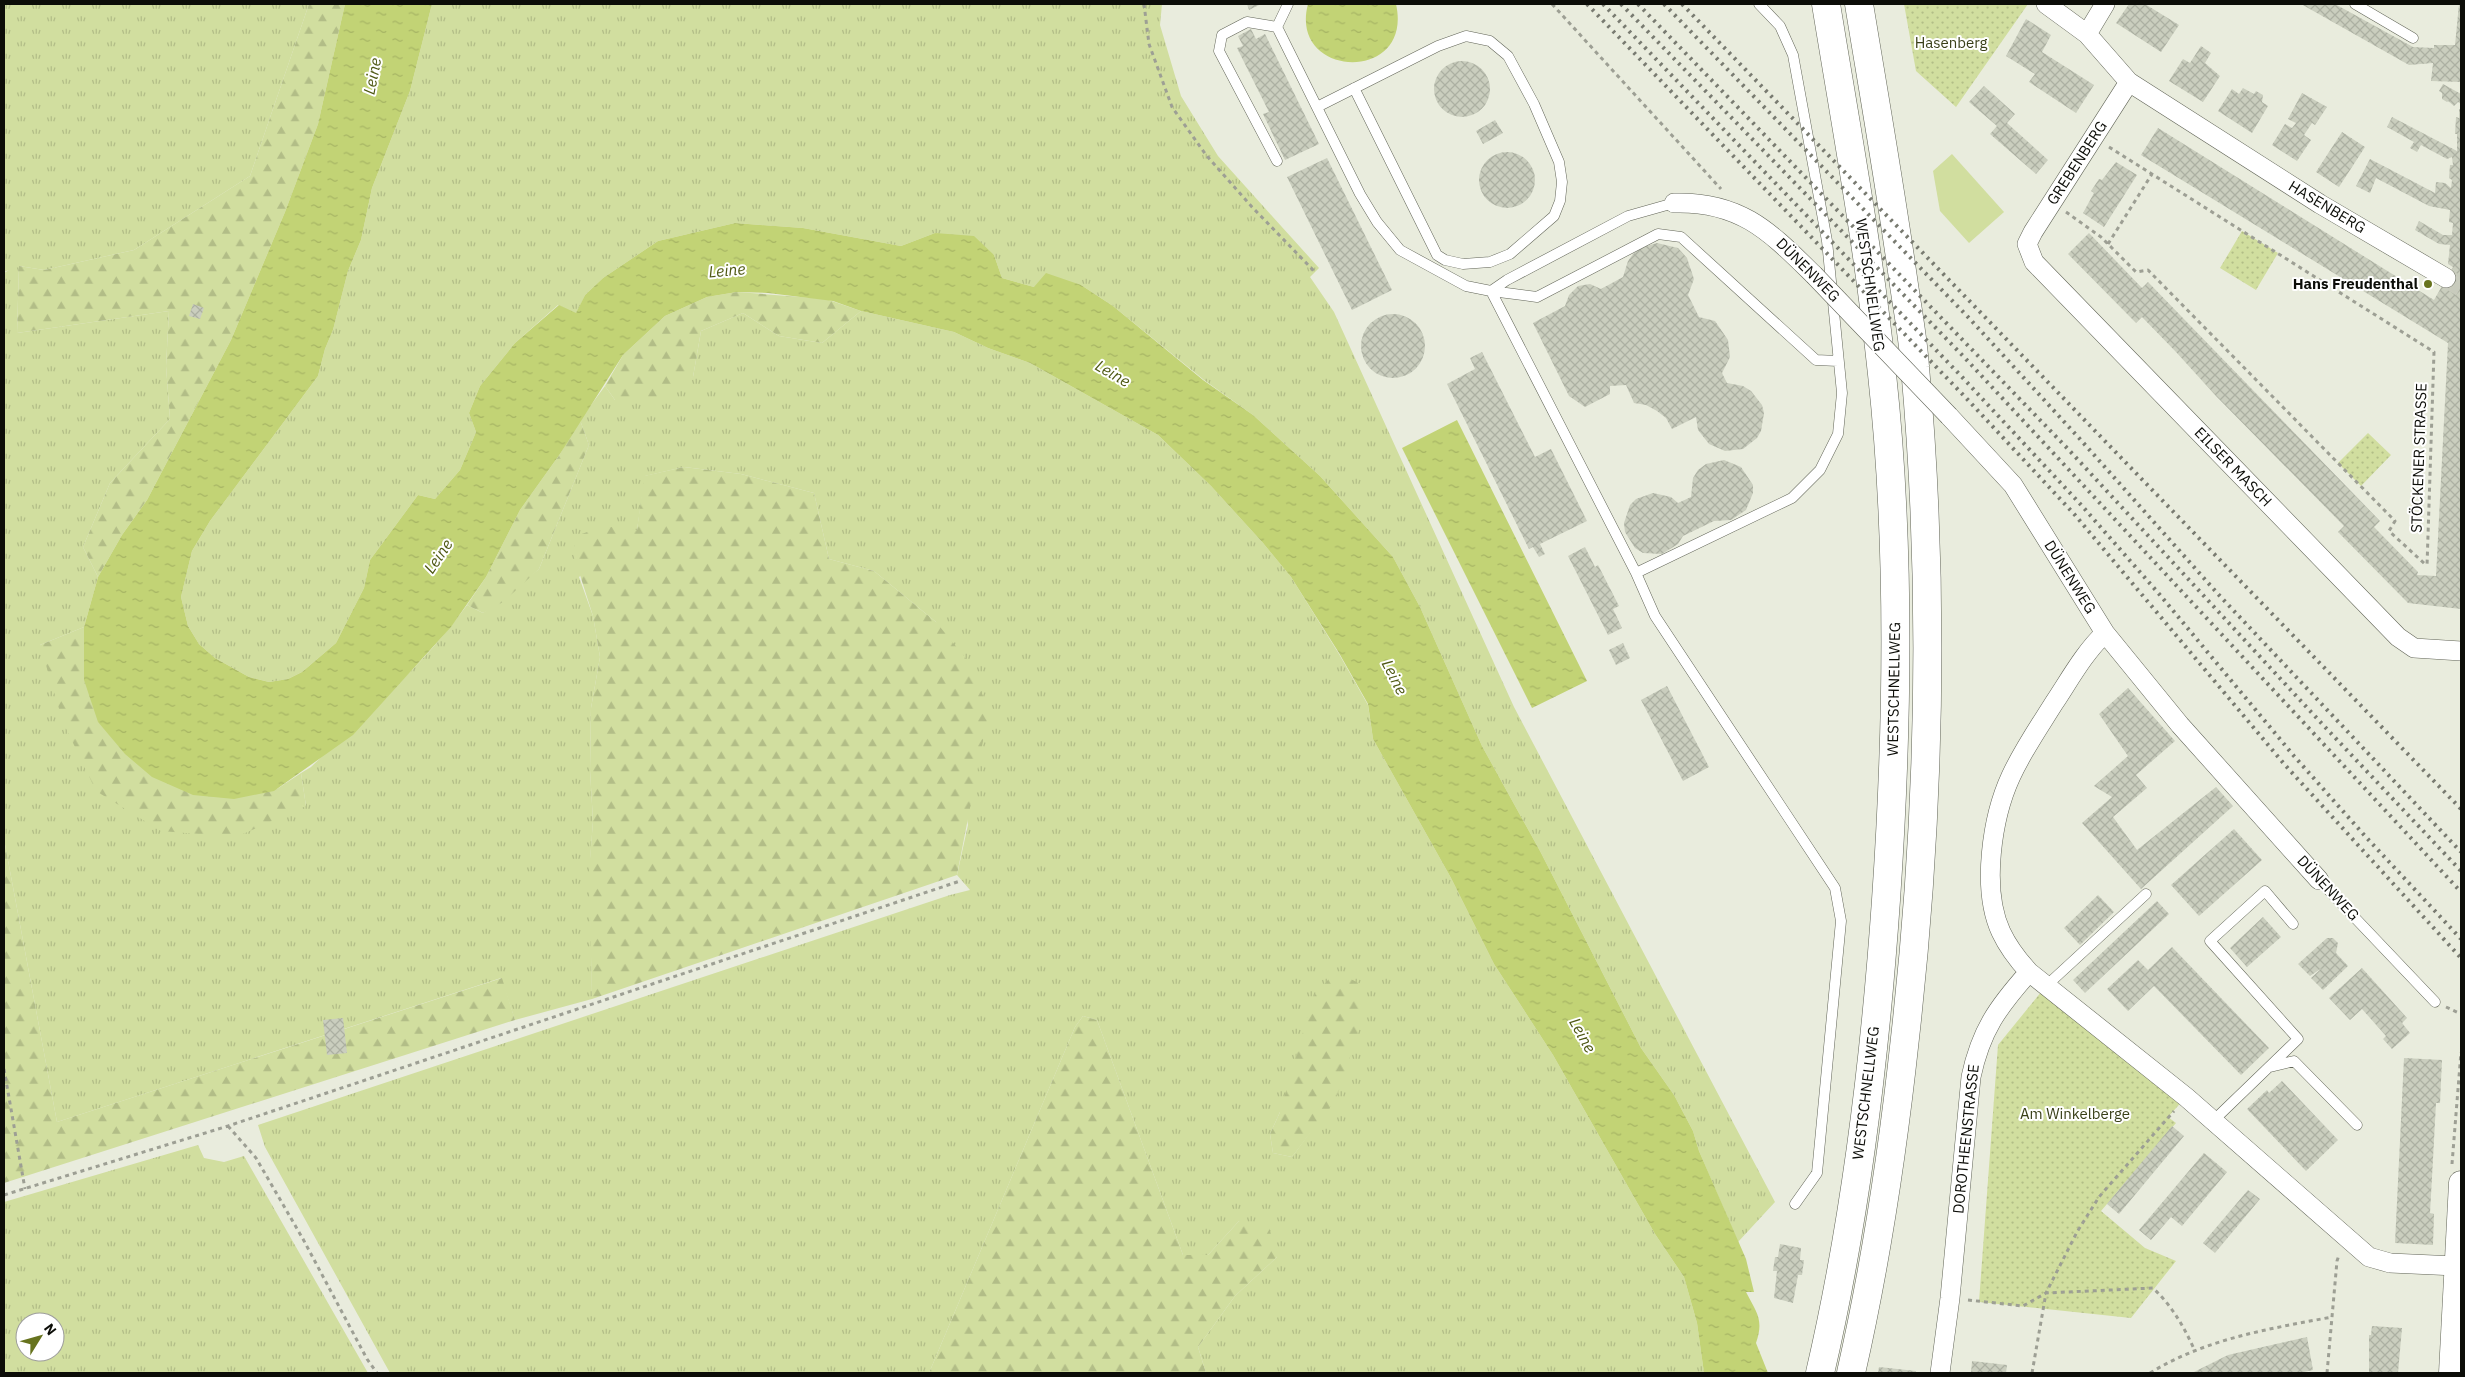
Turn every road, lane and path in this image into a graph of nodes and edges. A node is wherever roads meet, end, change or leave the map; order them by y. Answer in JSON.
{"nodes":[{"id":1,"x":1144,"y":4,"type":"edge"},
{"id":2,"x":1288,"y":4,"type":"edge"},
{"id":3,"x":1552,"y":4,"type":"edge"},
{"id":4,"x":1759,"y":4,"type":"edge"},
{"id":5,"x":1826,"y":4,"type":"edge"},
{"id":6,"x":1859,"y":4,"type":"edge"},
{"id":7,"x":2046,"y":4,"type":"edge"},
{"id":8,"x":2105,"y":4,"type":"edge"},
{"id":9,"x":2355,"y":4,"type":"edge"},
{"id":10,"x":1278,"y":27,"type":"junction"},
{"id":11,"x":2087,"y":34,"type":"junction"},
{"id":12,"x":2413,"y":38,"type":"dead end"},
{"id":13,"x":2129,"y":82,"type":"junction"},
{"id":14,"x":1354,"y":88,"type":"junction"},
{"id":15,"x":1317,"y":107,"type":"junction"},
{"id":16,"x":2094,"y":137,"type":"junction"},
{"id":17,"x":1277,"y":161,"type":"dead end"},
{"id":18,"x":2152,"y":174,"type":"junction"},
{"id":19,"x":1722,"y":190,"type":"dead end"},
{"id":20,"x":2052,"y":202,"type":"junction"},
{"id":21,"x":1674,"y":203,"type":"joint"},
{"id":22,"x":2027,"y":244,"type":"joint"},
{"id":23,"x":2108,"y":244,"type":"junction"},
{"id":24,"x":1437,"y":255,"type":"junction"},
{"id":25,"x":1428,"y":266,"type":"junction"},
{"id":26,"x":1315,"y":272,"type":"dead end"},
{"id":27,"x":2446,"y":278,"type":"tunnel mouth"},
{"id":28,"x":1492,"y":291,"type":"junction"},
{"id":29,"x":1838,"y":361,"type":"junction"},
{"id":30,"x":1636,"y":573,"type":"junction"},
{"id":31,"x":2105,"y":633,"type":"junction"},
{"id":32,"x":2461,"y":651,"type":"edge"},
{"id":33,"x":2319,"y":880,"type":"joint"},
{"id":34,"x":960,"y":881,"type":"dead end"},
{"id":35,"x":2146,"y":894,"type":"dead end"},
{"id":36,"x":2292,"y":924,"type":"dead end"},
{"id":37,"x":2029,"y":972,"type":"junction"},
{"id":38,"x":2046,"y":986,"type":"junction"},
{"id":39,"x":2435,"y":1002,"type":"dead end"},
{"id":40,"x":2269,"y":1067,"type":"junction"},
{"id":41,"x":4,"y":1069,"type":"edge"},
{"id":42,"x":2186,"y":1097,"type":"junction"},
{"id":43,"x":2214,"y":1120,"type":"junction"},
{"id":44,"x":228,"y":1126,"type":"junction"},
{"id":45,"x":2356,"y":1126,"type":"dead end"},
{"id":46,"x":2461,"y":1183,"type":"edge"},
{"id":47,"x":25,"y":1189,"type":"junction"},
{"id":48,"x":4,"y":1195,"type":"edge"},
{"id":49,"x":1795,"y":1204,"type":"dead end"},
{"id":50,"x":2347,"y":1238,"type":"junction"},
{"id":51,"x":2456,"y":1266,"type":"junction"},
{"id":52,"x":2046,"y":1293,"type":"junction"},
{"id":53,"x":1950,"y":1298,"type":"junction"},
{"id":54,"x":2332,"y":1317,"type":"junction"},
{"id":55,"x":2195,"y":1351,"type":"junction"},
{"id":56,"x":377,"y":1373,"type":"edge"},
{"id":57,"x":1820,"y":1373,"type":"edge"},
{"id":58,"x":1851,"y":1373,"type":"edge"},
{"id":59,"x":1940,"y":1373,"type":"edge"},
{"id":60,"x":2032,"y":1373,"type":"edge"},
{"id":61,"x":2150,"y":1373,"type":"edge"},
{"id":62,"x":2327,"y":1373,"type":"edge"},
{"id":63,"x":2451,"y":1373,"type":"edge"}],
"edges":[{"from":1,"to":26,"type":"path"},
{"from":2,"to":10,"type":"lane"},
{"from":3,"to":19,"type":"path"},
{"from":4,"to":29,"type":"lane"},
{"from":5,"to":57,"type":"highway","name":"WESTSCHNELLWEG"},
{"from":6,"to":58,"type":"highway"},
{"from":7,"to":11,"type":"street","name":"HASENBERG"},
{"from":8,"to":11,"type":"street"},
{"from":9,"to":12,"type":"lane"},
{"from":10,"to":15,"type":"lane"},
{"from":10,"to":17,"type":"lane"},
{"from":11,"to":13,"type":"street","name":"HASENBERG"},
{"from":13,"to":16,"type":"street","name":"GREBENBERG"},
{"from":13,"to":27,"type":"street","name":"HASENBERG"},
{"from":14,"to":15,"type":"lane"},
{"from":14,"to":24,"type":"lane"},
{"from":14,"to":24,"type":"lane"},
{"from":15,"to":25,"type":"lane"},
{"from":16,"to":18,"type":"path"},
{"from":16,"to":20,"type":"street","name":"GREBENBERG"},
{"from":18,"to":23,"type":"path"},
{"from":18,"to":23,"type":"path","name":"STÖCKENER STRASSE"},
{"from":20,"to":22,"type":"street","name":"GREBENBERG"},
{"from":20,"to":23,"type":"path"},
{"from":21,"to":28,"type":"lane"},
{"from":21,"to":31,"type":"street","name":"DÜNENWEG","bridge":true},
{"from":22,"to":32,"type":"street","name":"EILSER MASCH"},
{"from":24,"to":25,"type":"lane"},
{"from":25,"to":28,"type":"lane"},
{"from":28,"to":29,"type":"lane"},
{"from":28,"to":30,"type":"lane"},
{"from":29,"to":30,"type":"lane"},
{"from":30,"to":49,"type":"lane"},
{"from":31,"to":33,"type":"street","name":"DÜNENWEG"},
{"from":31,"to":37,"type":"street"},
{"from":33,"to":39,"type":"lane","name":"DÜNENWEG"},
{"from":34,"to":44,"type":"path"},
{"from":35,"to":38,"type":"lane"},
{"from":36,"to":40,"type":"lane"},
{"from":37,"to":38,"type":"street"},
{"from":37,"to":53,"type":"street","name":"DOROTHEENSTRASSE"},
{"from":38,"to":42,"type":"street"},
{"from":40,"to":43,"type":"lane"},
{"from":40,"to":45,"type":"lane"},
{"from":41,"to":47,"type":"path"},
{"from":42,"to":43,"type":"street"},
{"from":42,"to":52,"type":"path"},
{"from":43,"to":50,"type":"street"},
{"from":44,"to":47,"type":"path"},
{"from":44,"to":56,"type":"path"},
{"from":46,"to":51,"type":"street"},
{"from":47,"to":48,"type":"path"},
{"from":50,"to":51,"type":"street"},
{"from":50,"to":54,"type":"path"},
{"from":51,"to":63,"type":"street"},
{"from":52,"to":53,"type":"path"},
{"from":52,"to":55,"type":"path"},
{"from":52,"to":60,"type":"path"},
{"from":53,"to":59,"type":"street","name":"DOROTHEENSTRASSE"},
{"from":54,"to":55,"type":"path"},
{"from":54,"to":62,"type":"path"},
{"from":55,"to":61,"type":"path"}]}
